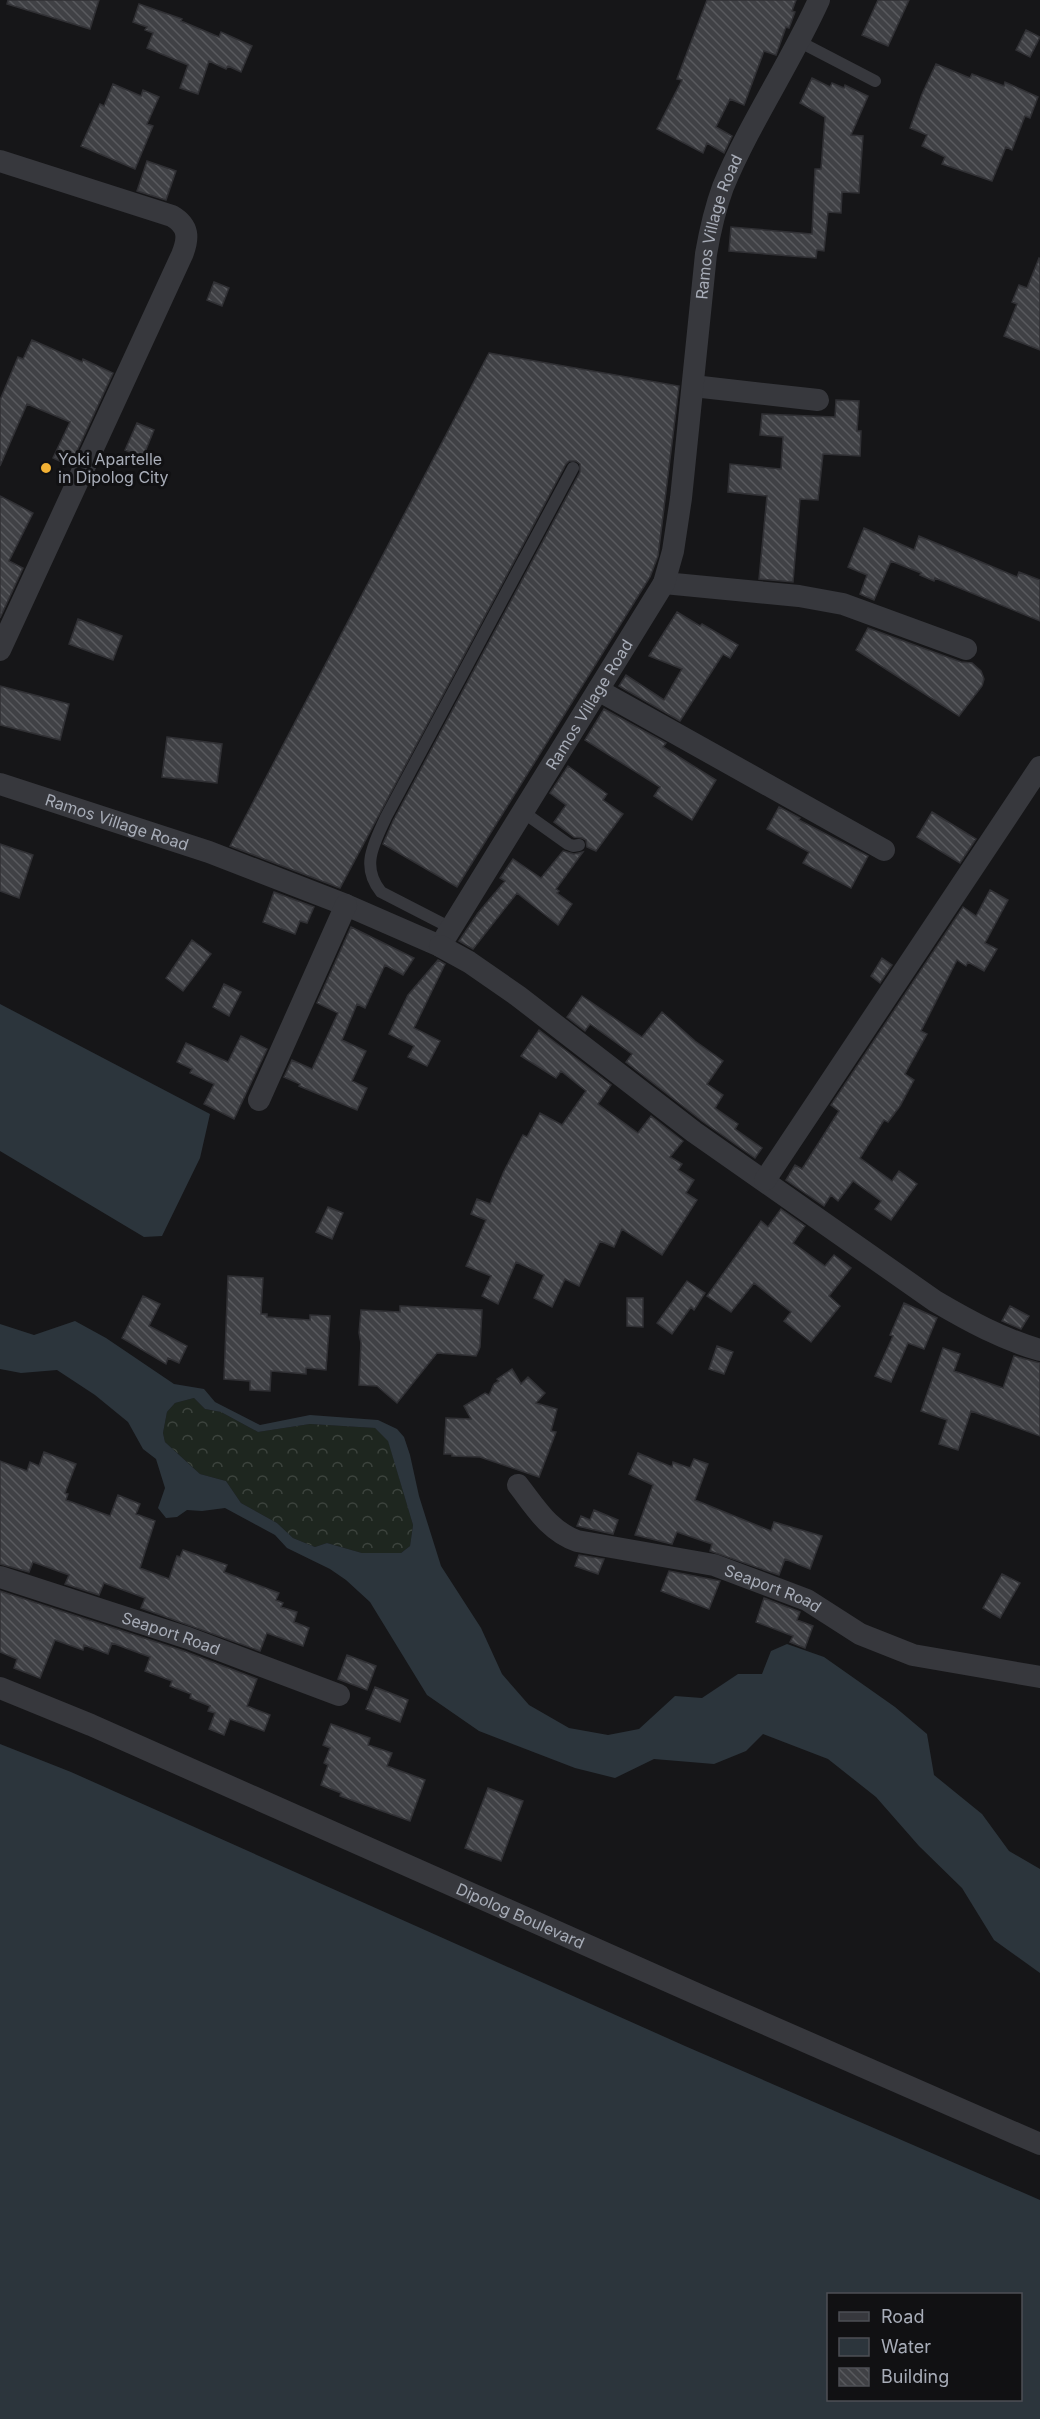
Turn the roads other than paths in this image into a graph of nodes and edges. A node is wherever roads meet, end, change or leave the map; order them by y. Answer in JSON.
{"nodes":[{"id":1,"x":819,"y":0,"type":"edge"},
{"id":2,"x":800,"y":42,"type":"junction"},
{"id":3,"x":875,"y":81,"type":"dead end"},
{"id":4,"x":0,"y":161,"type":"edge"},
{"id":5,"x":693,"y":386,"type":"junction"},
{"id":6,"x":818,"y":400,"type":"dead end"},
{"id":7,"x":573,"y":468,"type":"dead end"},
{"id":8,"x":664,"y":583,"type":"junction"},
{"id":9,"x":966,"y":649,"type":"dead end"},
{"id":10,"x":0,"y":650,"type":"edge"},
{"id":11,"x":598,"y":690,"type":"junction"},
{"id":12,"x":1040,"y":767,"type":"edge"},
{"id":13,"x":0,"y":784,"type":"edge"},
{"id":14,"x":523,"y":812,"type":"junction"},
{"id":15,"x":579,"y":844,"type":"dead end"},
{"id":16,"x":884,"y":850,"type":"dead end"},
{"id":17,"x":346,"y":905,"type":"junction"},
{"id":18,"x":446,"y":937,"type":"junction"},
{"id":19,"x":259,"y":1100,"type":"dead end"},
{"id":20,"x":765,"y":1180,"type":"junction"},
{"id":21,"x":1040,"y":1350,"type":"edge"},
{"id":22,"x":518,"y":1485,"type":"dead end"},
{"id":23,"x":0,"y":1577,"type":"edge"},
{"id":24,"x":1040,"y":1677,"type":"edge"},
{"id":25,"x":0,"y":1688,"type":"edge"},
{"id":26,"x":339,"y":1695,"type":"dead end"},
{"id":27,"x":1040,"y":2144,"type":"edge"}],
"edges":[{"from":1,"to":2,"type":"street","name":"Ramos Village Road"},
{"from":2,"to":3,"type":"lane"},
{"from":2,"to":5,"type":"street","name":"Ramos Village Road"},
{"from":4,"to":10,"type":"street"},
{"from":5,"to":6,"type":"street"},
{"from":5,"to":8,"type":"street","name":"Ramos Village Road"},
{"from":7,"to":18,"type":"lane"},
{"from":8,"to":9,"type":"street"},
{"from":8,"to":11,"type":"street","name":"Ramos Village Road"},
{"from":11,"to":14,"type":"street","name":"Ramos Village Road"},
{"from":11,"to":16,"type":"street"},
{"from":12,"to":20,"type":"street"},
{"from":13,"to":17,"type":"street","name":"Ramos Village Road"},
{"from":14,"to":15,"type":"lane"},
{"from":14,"to":18,"type":"street","name":"Ramos Village Road"},
{"from":17,"to":18,"type":"street","name":"Ramos Village Road"},
{"from":17,"to":19,"type":"street"},
{"from":18,"to":20,"type":"street"},
{"from":20,"to":21,"type":"street"},
{"from":22,"to":24,"type":"street","name":"Seaport Road"},
{"from":23,"to":26,"type":"street","name":"Seaport Road"},
{"from":25,"to":27,"type":"street","name":"Dipolog Boulevard"}]}
